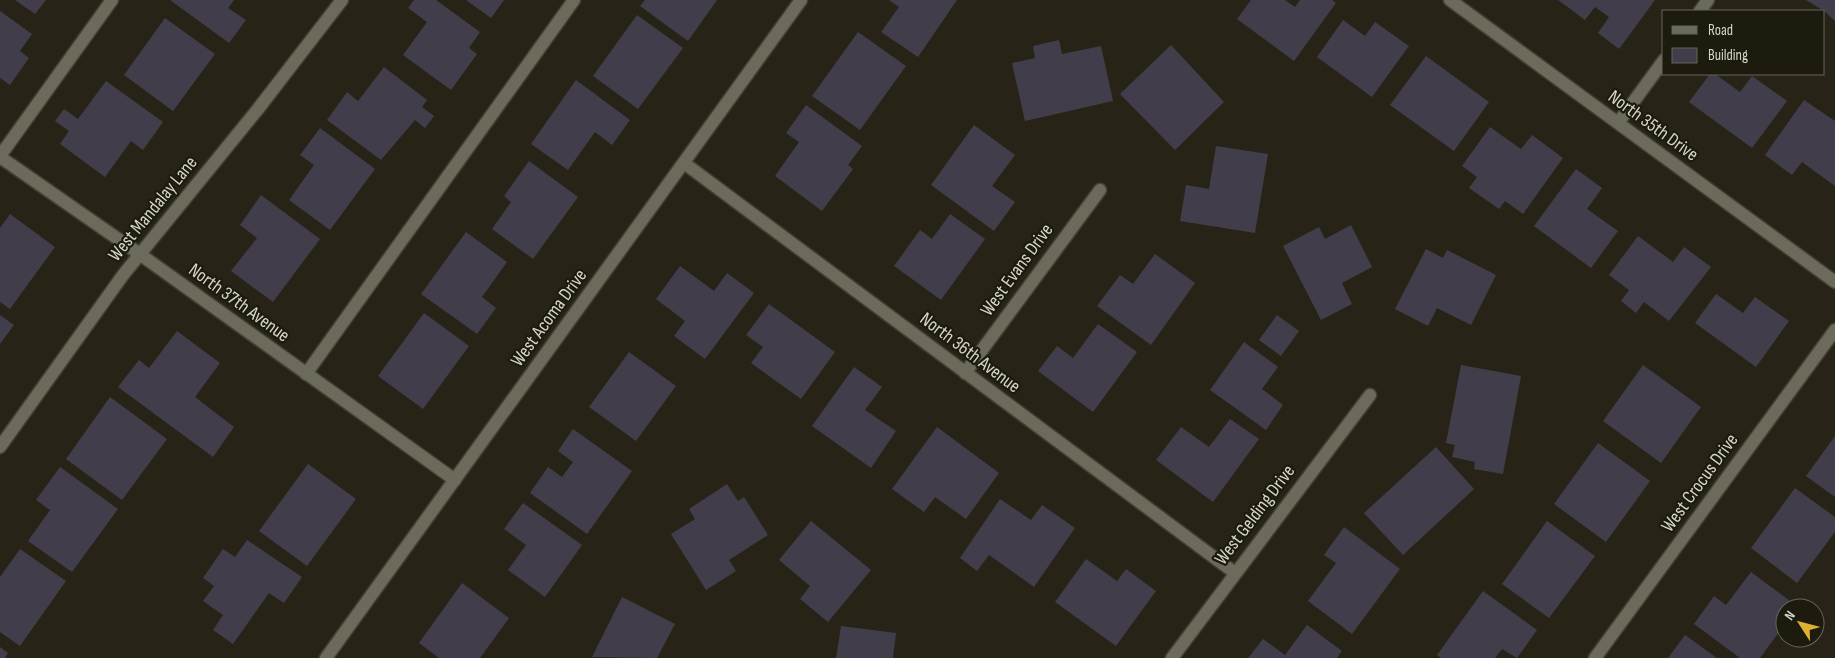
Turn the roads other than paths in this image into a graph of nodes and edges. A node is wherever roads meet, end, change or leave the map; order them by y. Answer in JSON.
{"nodes":[{"id":1,"x":112,"y":0,"type":"edge"},
{"id":2,"x":342,"y":0,"type":"edge"},
{"id":3,"x":574,"y":0,"type":"edge"},
{"id":4,"x":802,"y":0,"type":"edge"},
{"id":5,"x":1450,"y":0,"type":"edge"},
{"id":6,"x":1662,"y":63,"type":"edge"},
{"id":7,"x":1618,"y":123,"type":"junction"},
{"id":8,"x":0,"y":157,"type":"edge"},
{"id":9,"x":684,"y":163,"type":"junction"},
{"id":10,"x":1100,"y":190,"type":"dead end"},
{"id":11,"x":141,"y":255,"type":"junction"},
{"id":12,"x":1835,"y":282,"type":"edge"},
{"id":13,"x":1835,"y":330,"type":"edge"},
{"id":14,"x":965,"y":372,"type":"junction"},
{"id":15,"x":306,"y":374,"type":"junction"},
{"id":16,"x":1370,"y":395,"type":"dead end"},
{"id":17,"x":0,"y":447,"type":"edge"},
{"id":18,"x":455,"y":480,"type":"junction"},
{"id":19,"x":1235,"y":573,"type":"junction"},
{"id":20,"x":326,"y":658,"type":"edge"},
{"id":21,"x":1172,"y":658,"type":"edge"},
{"id":22,"x":1594,"y":658,"type":"edge"}],
"edges":[{"from":1,"to":8,"type":"street"},
{"from":2,"to":11,"type":"street","name":"West Mandalay Lane"},
{"from":3,"to":15,"type":"street"},
{"from":4,"to":9,"type":"street","name":"West Acoma Drive"},
{"from":5,"to":7,"type":"street","name":"North 35th Drive"},
{"from":6,"to":7,"type":"street"},
{"from":7,"to":12,"type":"street","name":"North 35th Drive"},
{"from":8,"to":11,"type":"street","name":"North 37th Avenue"},
{"from":9,"to":14,"type":"street","name":"North 36th Avenue"},
{"from":9,"to":18,"type":"street","name":"West Acoma Drive"},
{"from":10,"to":14,"type":"street","name":"West Evans Drive"},
{"from":11,"to":15,"type":"street","name":"North 37th Avenue"},
{"from":11,"to":17,"type":"street","name":"West Mandalay Lane"},
{"from":13,"to":22,"type":"street","name":"West Crocus Drive"},
{"from":14,"to":19,"type":"street","name":"North 36th Avenue"},
{"from":15,"to":18,"type":"street","name":"North 37th Avenue"},
{"from":16,"to":19,"type":"street","name":"West Gelding Drive"},
{"from":18,"to":20,"type":"street","name":"West Acoma Drive"},
{"from":19,"to":21,"type":"street","name":"West Gelding Drive"}]}
